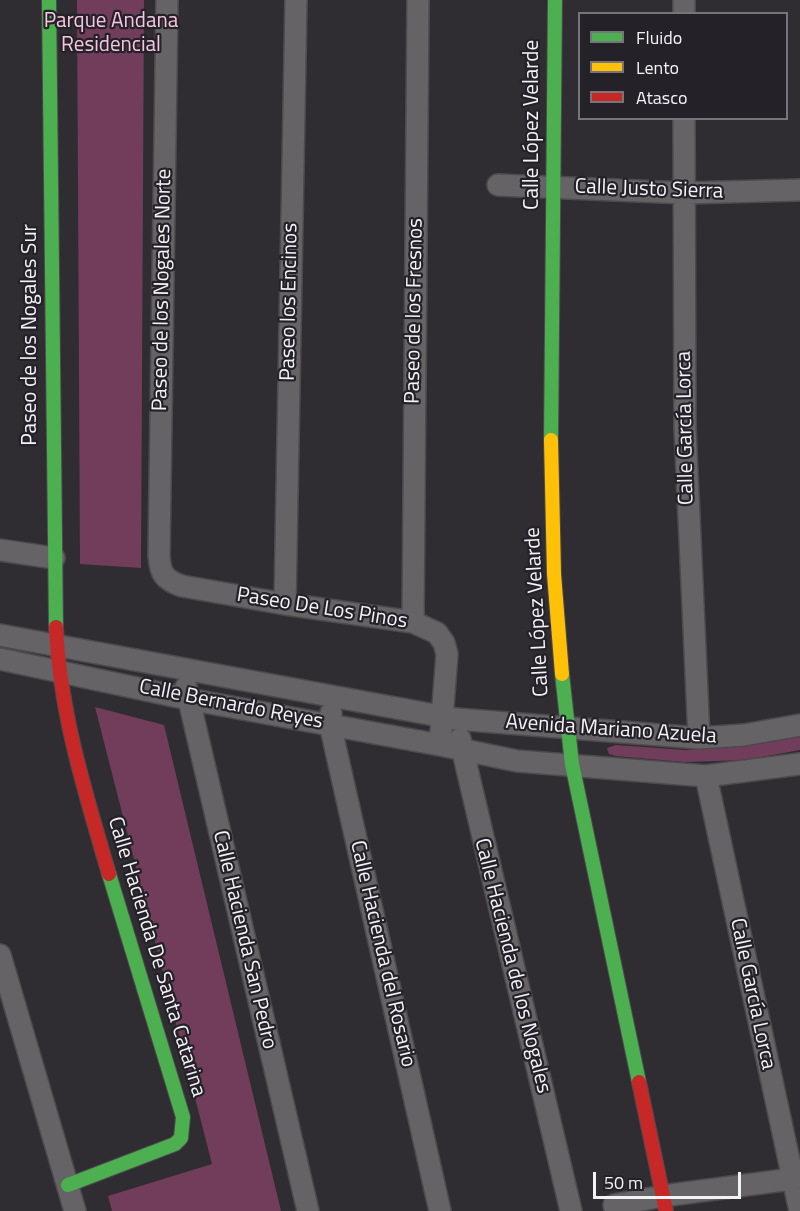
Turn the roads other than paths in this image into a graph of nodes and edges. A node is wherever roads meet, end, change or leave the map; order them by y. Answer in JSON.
{"nodes":[{"id":1,"x":49,"y":0,"type":"edge"},
{"id":2,"x":167,"y":0,"type":"edge"},
{"id":3,"x":296,"y":0,"type":"edge"},
{"id":4,"x":418,"y":0,"type":"edge"},
{"id":5,"x":555,"y":0,"type":"edge"},
{"id":6,"x":684,"y":120,"type":"edge"},
{"id":7,"x":498,"y":185,"type":"dead end"},
{"id":8,"x":554,"y":187,"type":"junction"},
{"id":9,"x":800,"y":190,"type":"edge"},
{"id":10,"x":685,"y":193,"type":"junction"},
{"id":11,"x":0,"y":550,"type":"edge"},
{"id":12,"x":54,"y":558,"type":"junction"},
{"id":13,"x":165,"y":579,"type":"joint"},
{"id":14,"x":285,"y":604,"type":"junction"},
{"id":15,"x":413,"y":622,"type":"junction"},
{"id":16,"x":0,"y":635,"type":"edge"},
{"id":17,"x":56,"y":645,"type":"junction"},
{"id":18,"x":0,"y":659,"type":"edge"},
{"id":19,"x":182,"y":669,"type":"junction"},
{"id":20,"x":58,"y":670,"type":"junction"},
{"id":21,"x":333,"y":697,"type":"junction"},
{"id":22,"x":188,"y":699,"type":"junction"},
{"id":23,"x":450,"y":718,"type":"junction"},
{"id":24,"x":330,"y":724,"type":"junction"},
{"id":25,"x":800,"y":725,"type":"edge"},
{"id":26,"x":567,"y":729,"type":"junction"},
{"id":27,"x":699,"y":738,"type":"junction"},
{"id":28,"x":440,"y":745,"type":"junction"},
{"id":29,"x":462,"y":749,"type":"junction"},
{"id":30,"x":572,"y":764,"type":"junction"},
{"id":31,"x":800,"y":765,"type":"edge"},
{"id":32,"x":706,"y":776,"type":"junction"},
{"id":33,"x":0,"y":955,"type":"edge"},
{"id":34,"x":796,"y":1178,"type":"edge"},
{"id":35,"x":68,"y":1185,"type":"junction"},
{"id":36,"x":664,"y":1203,"type":"edge"},
{"id":37,"x":614,"y":1205,"type":"dead end"},
{"id":38,"x":75,"y":1211,"type":"edge"},
{"id":39,"x":308,"y":1211,"type":"edge"},
{"id":40,"x":440,"y":1211,"type":"edge"},
{"id":41,"x":571,"y":1211,"type":"edge"},
{"id":42,"x":800,"y":1211,"type":"edge"}],
"edges":[{"from":1,"to":12,"type":"street","name":"Paseo de los Nogales Sur"},
{"from":2,"to":13,"type":"street","name":"Paseo de los Nogales Norte"},
{"from":3,"to":14,"type":"street","name":"Paseo los Encinos"},
{"from":4,"to":15,"type":"street","name":"Paseo de los Fresnos"},
{"from":5,"to":8,"type":"street","name":"Calle López Velarde"},
{"from":6,"to":10,"type":"street","name":"Calle García Lorca"},
{"from":7,"to":8,"type":"street","name":"Calle Justo Sierra"},
{"from":8,"to":10,"type":"street","name":"Calle Justo Sierra"},
{"from":8,"to":26,"type":"street","name":"Calle López Velarde"},
{"from":9,"to":10,"type":"street","name":"Calle Justo Sierra"},
{"from":10,"to":27,"type":"street","name":"Calle García Lorca"},
{"from":11,"to":12,"type":"street"},
{"from":12,"to":17,"type":"street","name":"Paseo de los Nogales Sur"},
{"from":13,"to":14,"type":"street","name":"Paseo De Los Pinos"},
{"from":14,"to":15,"type":"street","name":"Paseo De Los Pinos"},
{"from":15,"to":23,"type":"street","name":"Paseo De Los Pinos"},
{"from":16,"to":17,"type":"street","name":"Calle Bernardo Reyes"},
{"from":17,"to":19,"type":"street","name":"Calle Bernardo Reyes"},
{"from":17,"to":20,"type":"street","name":"Paseo de los Nogales Sur"},
{"from":18,"to":20,"type":"street","name":"Calle Bernardo Reyes"},
{"from":19,"to":21,"type":"street","name":"Calle Bernardo Reyes"},
{"from":19,"to":22,"type":"street","name":"Calle Hacienda San Pedro"},
{"from":20,"to":22,"type":"street","name":"Calle Bernardo Reyes"},
{"from":20,"to":35,"type":"street","name":"Calle Hacienda De Santa Catarina"},
{"from":21,"to":23,"type":"street","name":"Calle Bernardo Reyes"},
{"from":21,"to":24,"type":"street","name":"Calle Hacienda del Rosario"},
{"from":22,"to":24,"type":"street","name":"Calle Bernardo Reyes"},
{"from":22,"to":39,"type":"street","name":"Calle Hacienda San Pedro"},
{"from":23,"to":26,"type":"street","name":"Avenida Mariano Azuela"},
{"from":23,"to":28,"type":"street","name":"Paseo De Los Pinos"},
{"from":23,"to":29,"type":"street","name":"Calle Hacienda de los Nogales"},
{"from":24,"to":28,"type":"street","name":"Calle Bernardo Reyes"},
{"from":24,"to":40,"type":"street","name":"Calle Hacienda del Rosario"},
{"from":25,"to":27,"type":"street","name":"Avenida Mariano Azuela"},
{"from":26,"to":27,"type":"street","name":"Avenida Mariano Azuela"},
{"from":26,"to":30,"type":"street","name":"Calle López Velarde"},
{"from":28,"to":29,"type":"street","name":"Calle Bernardo Reyes"},
{"from":29,"to":30,"type":"street","name":"Avenida Mariano Azuela"},
{"from":29,"to":41,"type":"street","name":"Calle Hacienda de los Nogales"},
{"from":30,"to":32,"type":"street","name":"Avenida Mariano Azuela"},
{"from":30,"to":36,"type":"street","name":"Calle López Velarde"},
{"from":31,"to":32,"type":"street","name":"Avenida Mariano Azuela"},
{"from":32,"to":34,"type":"street","name":"Calle García Lorca"},
{"from":33,"to":35,"type":"street"},
{"from":34,"to":36,"type":"street"},
{"from":34,"to":42,"type":"street","name":"Calle García Lorca"},
{"from":35,"to":38,"type":"street"},
{"from":36,"to":37,"type":"street"}]}
